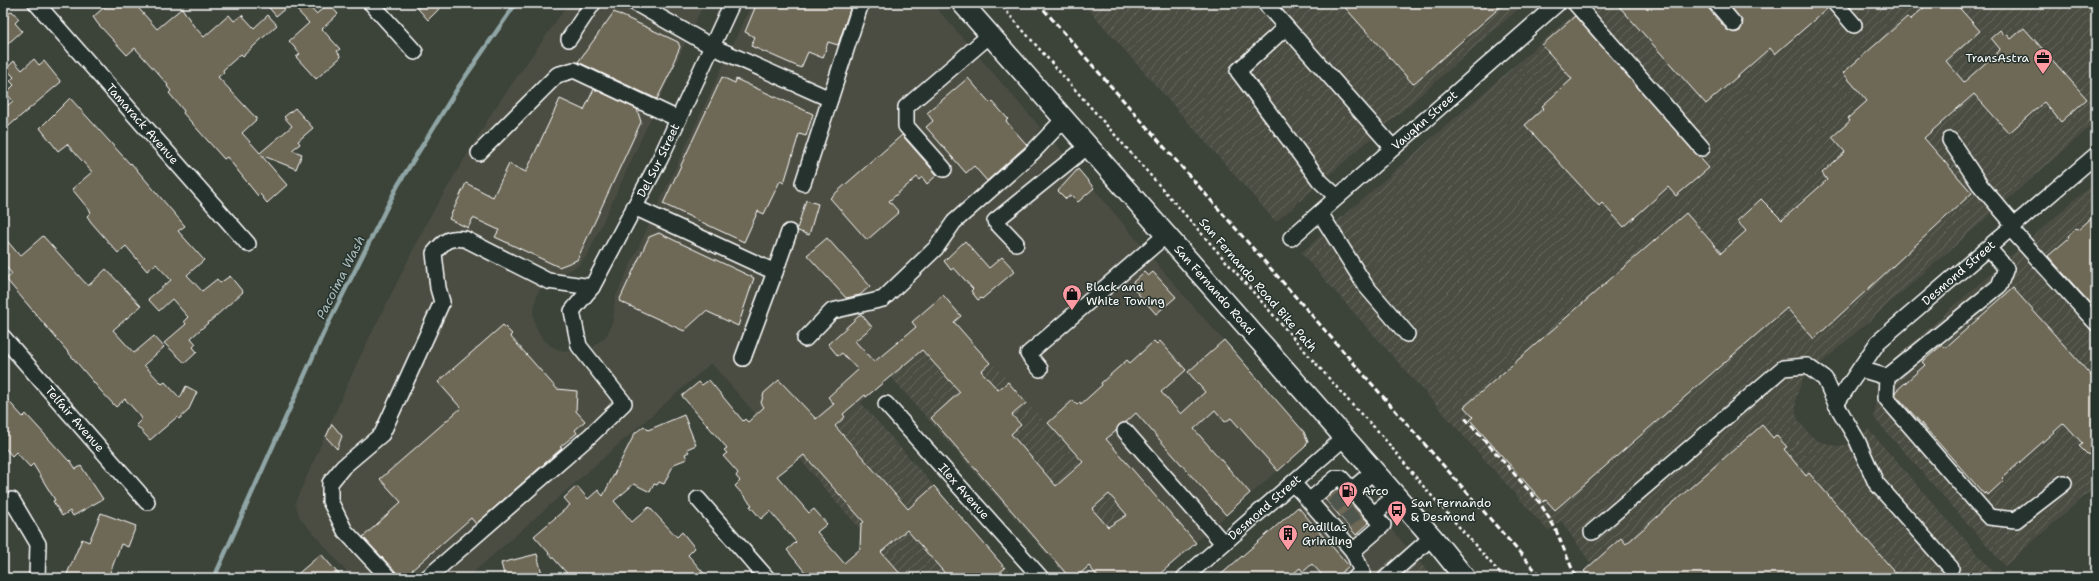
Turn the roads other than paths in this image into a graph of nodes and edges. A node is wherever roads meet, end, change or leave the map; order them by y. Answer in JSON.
{"nodes":[{"id":1,"x":36,"y":3,"type":"edge"},
{"id":2,"x":372,"y":3,"type":"edge"},
{"id":3,"x":593,"y":3,"type":"edge"},
{"id":4,"x":635,"y":3,"type":"edge"},
{"id":5,"x":732,"y":3,"type":"edge"},
{"id":6,"x":861,"y":3,"type":"edge"},
{"id":7,"x":962,"y":3,"type":"edge"},
{"id":8,"x":1265,"y":3,"type":"edge"},
{"id":9,"x":1558,"y":3,"type":"edge"},
{"id":10,"x":1575,"y":3,"type":"edge"},
{"id":11,"x":1716,"y":3,"type":"edge"},
{"id":12,"x":1835,"y":3,"type":"edge"},
{"id":13,"x":1734,"y":24,"type":"dead end"},
{"id":14,"x":1854,"y":25,"type":"dead end"},
{"id":15,"x":1286,"y":27,"type":"junction"},
{"id":16,"x":990,"y":35,"type":"junction"},
{"id":17,"x":568,"y":39,"type":"dead end"},
{"id":18,"x":711,"y":46,"type":"junction"},
{"id":19,"x":416,"y":52,"type":"dead end"},
{"id":20,"x":830,"y":99,"type":"junction"},
{"id":21,"x":678,"y":119,"type":"junction"},
{"id":22,"x":1064,"y":119,"type":"junction"},
{"id":23,"x":1950,"y":140,"type":"dead end"},
{"id":24,"x":1088,"y":146,"type":"junction"},
{"id":25,"x":1393,"y":148,"type":"junction"},
{"id":26,"x":1702,"y":148,"type":"dead end"},
{"id":27,"x":479,"y":153,"type":"dead end"},
{"id":28,"x":2096,"y":155,"type":"edge"},
{"id":29,"x":944,"y":169,"type":"dead end"},
{"id":30,"x":803,"y":183,"type":"dead end"},
{"id":31,"x":1337,"y":197,"type":"junction"},
{"id":32,"x":634,"y":207,"type":"junction"},
{"id":33,"x":1320,"y":213,"type":"junction"},
{"id":34,"x":2013,"y":227,"type":"junction"},
{"id":35,"x":789,"y":232,"type":"dead end"},
{"id":36,"x":1166,"y":235,"type":"junction"},
{"id":37,"x":1291,"y":238,"type":"dead end"},
{"id":38,"x":1016,"y":243,"type":"dead end"},
{"id":39,"x":248,"y":244,"type":"dead end"},
{"id":40,"x":1988,"y":248,"type":"junction"},
{"id":41,"x":775,"y":272,"type":"junction"},
{"id":42,"x":592,"y":287,"type":"junction"},
{"id":43,"x":2096,"y":323,"type":"edge"},
{"id":44,"x":1407,"y":334,"type":"dead end"},
{"id":45,"x":3,"y":336,"type":"edge"},
{"id":46,"x":805,"y":339,"type":"dead end"},
{"id":47,"x":743,"y":358,"type":"dead end"},
{"id":48,"x":1040,"y":369,"type":"dead end"},
{"id":49,"x":1860,"y":369,"type":"junction"},
{"id":50,"x":1887,"y":378,"type":"junction"},
{"id":51,"x":886,"y":404,"type":"dead end"},
{"id":52,"x":1836,"y":404,"type":"junction"},
{"id":53,"x":1125,"y":431,"type":"dead end"},
{"id":54,"x":1344,"y":438,"type":"junction"},
{"id":55,"x":1374,"y":471,"type":"junction"},
{"id":56,"x":1293,"y":483,"type":"junction"},
{"id":57,"x":2064,"y":483,"type":"dead end"},
{"id":58,"x":1351,"y":491,"type":"junction"},
{"id":59,"x":1396,"y":496,"type":"junction"},
{"id":60,"x":698,"y":499,"type":"dead end"},
{"id":61,"x":12,"y":500,"type":"dead end"},
{"id":62,"x":1309,"y":501,"type":"junction"},
{"id":63,"x":147,"y":502,"type":"dead end"},
{"id":64,"x":1368,"y":509,"type":"junction"},
{"id":65,"x":1592,"y":532,"type":"dead end"},
{"id":66,"x":1432,"y":537,"type":"junction"},
{"id":67,"x":1223,"y":543,"type":"junction"},
{"id":68,"x":1353,"y":551,"type":"junction"},
{"id":69,"x":1951,"y":568,"type":"dead end"},
{"id":70,"x":37,"y":578,"type":"edge"},
{"id":71,"x":389,"y":578,"type":"edge"},
{"id":72,"x":426,"y":578,"type":"edge"},
{"id":73,"x":768,"y":578,"type":"edge"},
{"id":74,"x":1041,"y":578,"type":"edge"},
{"id":75,"x":1184,"y":578,"type":"edge"},
{"id":76,"x":1355,"y":578,"type":"edge"},
{"id":77,"x":1386,"y":578,"type":"edge"},
{"id":78,"x":1465,"y":578,"type":"edge"}],
"edges":[{"from":1,"to":39,"type":"street","name":"Tamarack Avenue"},
{"from":2,"to":19,"type":"street"},
{"from":3,"to":17,"type":"street"},
{"from":4,"to":18,"type":"street"},
{"from":5,"to":18,"type":"street","name":"Del Sur Street"},
{"from":6,"to":20,"type":"street"},
{"from":7,"to":16,"type":"main road","name":"San Fernando Road"},
{"from":8,"to":15,"type":"street"},
{"from":9,"to":25,"type":"street","name":"Vaughn Street"},
{"from":10,"to":26,"type":"street"},
{"from":11,"to":13,"type":"street"},
{"from":12,"to":14,"type":"street"},
{"from":15,"to":25,"type":"street"},
{"from":15,"to":31,"type":"street"},
{"from":16,"to":22,"type":"main road","name":"San Fernando Road"},
{"from":16,"to":29,"type":"street"},
{"from":18,"to":20,"type":"street"},
{"from":18,"to":21,"type":"street","name":"Del Sur Street"},
{"from":20,"to":30,"type":"street"},
{"from":21,"to":27,"type":"street"},
{"from":21,"to":32,"type":"street","name":"Del Sur Street"},
{"from":22,"to":24,"type":"main road","name":"San Fernando Road"},
{"from":22,"to":46,"type":"street"},
{"from":23,"to":34,"type":"street"},
{"from":24,"to":36,"type":"main road","name":"San Fernando Road"},
{"from":24,"to":38,"type":"street"},
{"from":25,"to":31,"type":"street","name":"Vaughn Street"},
{"from":28,"to":34,"type":"street","name":"Desmond Street"},
{"from":31,"to":33,"type":"street","name":"Vaughn Street"},
{"from":32,"to":41,"type":"street"},
{"from":32,"to":42,"type":"street","name":"Del Sur Street"},
{"from":33,"to":37,"type":"street","name":"Vaughn Street"},
{"from":33,"to":44,"type":"street"},
{"from":34,"to":40,"type":"street","name":"Desmond Street"},
{"from":34,"to":43,"type":"street"},
{"from":35,"to":41,"type":"street"},
{"from":36,"to":48,"type":"street"},
{"from":36,"to":54,"type":"main road","name":"San Fernando Road"},
{"from":40,"to":49,"type":"street","name":"Desmond Street"},
{"from":40,"to":50,"type":"street"},
{"from":41,"to":47,"type":"street"},
{"from":42,"to":71,"type":"street"},
{"from":42,"to":72,"type":"street","name":"Del Sur Street"},
{"from":45,"to":63,"type":"street","name":"Telfair Avenue"},
{"from":49,"to":50,"type":"street"},
{"from":49,"to":52,"type":"street","name":"Desmond Street"},
{"from":50,"to":57,"type":"street"},
{"from":51,"to":74,"type":"street","name":"Ilex Avenue"},
{"from":52,"to":65,"type":"street"},
{"from":52,"to":69,"type":"street"},
{"from":53,"to":67,"type":"street"},
{"from":54,"to":55,"type":"main road","name":"San Fernando Road"},
{"from":54,"to":56,"type":"street","name":"Desmond Street"},
{"from":55,"to":58,"type":"street"},
{"from":55,"to":59,"type":"main road","name":"San Fernando Road"},
{"from":56,"to":62,"type":"street"},
{"from":56,"to":67,"type":"street","name":"Desmond Street"},
{"from":58,"to":62,"type":"street"},
{"from":58,"to":64,"type":"street"},
{"from":59,"to":64,"type":"street"},
{"from":59,"to":66,"type":"main road","name":"San Fernando Road"},
{"from":60,"to":73,"type":"street"},
{"from":61,"to":70,"type":"street"},
{"from":62,"to":68,"type":"street"},
{"from":64,"to":68,"type":"street"},
{"from":66,"to":77,"type":"street"},
{"from":66,"to":78,"type":"main road","name":"San Fernando Road"},
{"from":67,"to":75,"type":"street","name":"Desmond Street"},
{"from":68,"to":76,"type":"street"}]}
